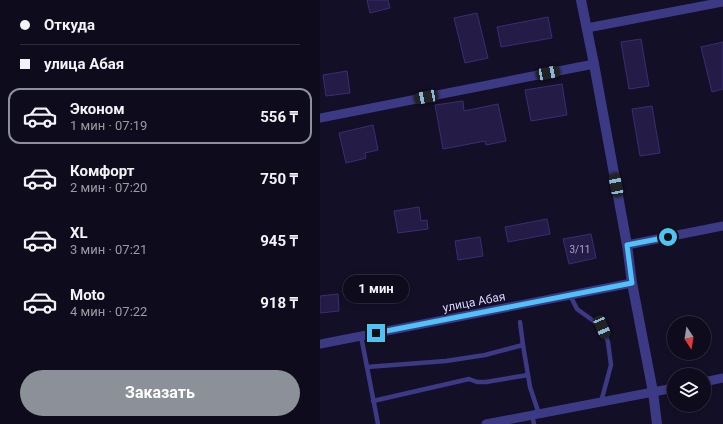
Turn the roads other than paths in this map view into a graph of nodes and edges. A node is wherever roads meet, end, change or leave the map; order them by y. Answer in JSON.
{"nodes":[{"id":1,"x":581,"y":0,"type":"edge"},
{"id":2,"x":723,"y":2,"type":"edge"},
{"id":3,"x":587,"y":28,"type":"junction"},
{"id":4,"x":594,"y":64,"type":"junction"},
{"id":5,"x":320,"y":118,"type":"edge"},
{"id":6,"x":723,"y":226,"type":"edge"},
{"id":7,"x":627,"y":245,"type":"junction"},
{"id":8,"x":632,"y":283,"type":"junction"},
{"id":9,"x":570,"y":295,"type":"junction"},
{"id":10,"x":520,"y":322,"type":"dead end"},
{"id":11,"x":361,"y":336,"type":"junction"},
{"id":12,"x":320,"y":344,"type":"edge"},
{"id":13,"x":523,"y":346,"type":"junction"},
{"id":14,"x":367,"y":367,"type":"junction"},
{"id":15,"x":528,"y":376,"type":"junction"},
{"id":16,"x":723,"y":378,"type":"edge"},
{"id":17,"x":711,"y":381,"type":"edge"},
{"id":18,"x":667,"y":389,"type":"edge"},
{"id":19,"x":653,"y":392,"type":"junction"},
{"id":20,"x":373,"y":401,"type":"junction"},
{"id":21,"x":601,"y":402,"type":"junction"},
{"id":22,"x":535,"y":418,"type":"edge"},
{"id":23,"x":378,"y":424,"type":"edge"},
{"id":24,"x":486,"y":424,"type":"edge"},
{"id":25,"x":657,"y":424,"type":"edge"}],
"edges":[{"from":1,"to":3,"type":"street"},
{"from":2,"to":3,"type":"street"},
{"from":3,"to":4,"type":"street"},
{"from":4,"to":5,"type":"street"},
{"from":4,"to":7,"type":"street"},
{"from":6,"to":7,"type":"street"},
{"from":7,"to":8,"type":"street"},
{"from":8,"to":9,"type":"street","name":"улица Абая"},
{"from":8,"to":19,"type":"street"},
{"from":9,"to":11,"type":"street","name":"улица Абая"},
{"from":9,"to":21,"type":"lane"},
{"from":10,"to":13,"type":"lane"},
{"from":11,"to":12,"type":"street","name":"улица Абая"},
{"from":11,"to":14,"type":"lane"},
{"from":13,"to":14,"type":"lane"},
{"from":13,"to":15,"type":"lane"},
{"from":14,"to":20,"type":"lane"},
{"from":15,"to":20,"type":"lane"},
{"from":15,"to":22,"type":"lane"},
{"from":16,"to":17,"type":"street"},
{"from":18,"to":19,"type":"street"},
{"from":19,"to":21,"type":"street"},
{"from":19,"to":25,"type":"street"},
{"from":20,"to":23,"type":"lane"},
{"from":21,"to":22,"type":"street"},
{"from":22,"to":24,"type":"street"}]}
